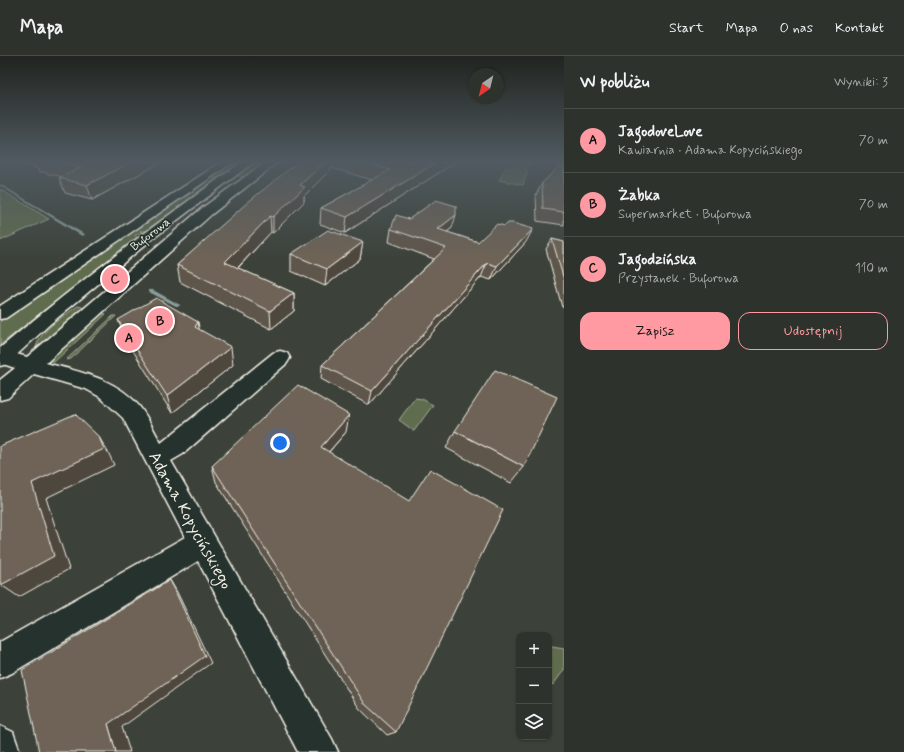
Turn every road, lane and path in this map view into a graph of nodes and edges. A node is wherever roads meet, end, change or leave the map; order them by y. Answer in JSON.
{"nodes":[{"id":1,"x":181,"y":193,"type":"edge"},
{"id":2,"x":206,"y":193,"type":"edge"},
{"id":3,"x":230,"y":193,"type":"edge"},
{"id":4,"x":0,"y":314,"type":"edge"},
{"id":5,"x":2,"y":358,"type":"edge"},
{"id":6,"x":280,"y":358,"type":"dead end"},
{"id":7,"x":31,"y":365,"type":"junction"},
{"id":8,"x":0,"y":392,"type":"edge"},
{"id":9,"x":156,"y":457,"type":"junction"},
{"id":10,"x":203,"y":542,"type":"junction"},
{"id":11,"x":0,"y":662,"type":"edge"},
{"id":12,"x":0,"y":745,"type":"edge"},
{"id":13,"x":1,"y":752,"type":"edge"},
{"id":14,"x":319,"y":752,"type":"edge"}],
"edges":[{"from":1,"to":4,"type":"street","name":"Buforowa"},
{"from":2,"to":5,"type":"street","name":"Buforowa"},
{"from":3,"to":7,"type":"street"},
{"from":5,"to":7,"type":"street","name":"Adama Kopycińskiego"},
{"from":6,"to":9,"type":"street"},
{"from":7,"to":8,"type":"street"},
{"from":7,"to":9,"type":"street","name":"Adama Kopycińskiego"},
{"from":9,"to":10,"type":"street","name":"Adama Kopycińskiego"},
{"from":10,"to":11,"type":"street"},
{"from":10,"to":14,"type":"street","name":"Adama Kopycińskiego"},
{"from":12,"to":13,"type":"street"}]}
